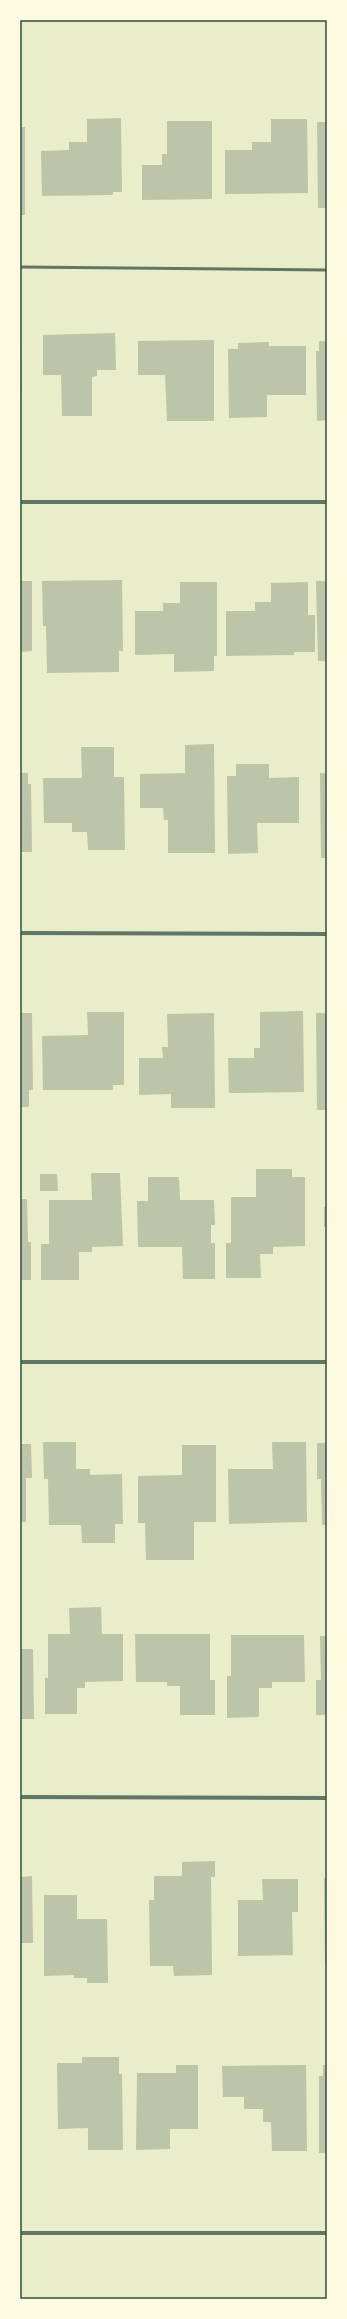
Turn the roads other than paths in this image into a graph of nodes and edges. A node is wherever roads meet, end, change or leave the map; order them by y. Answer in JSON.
{"nodes":[{"id":1,"x":20,"y":267,"type":"edge"},
{"id":2,"x":327,"y":270,"type":"edge"},
{"id":3,"x":20,"y":502,"type":"edge"},
{"id":4,"x":327,"y":502,"type":"edge"},
{"id":5,"x":20,"y":933,"type":"edge"},
{"id":6,"x":327,"y":934,"type":"edge"},
{"id":7,"x":20,"y":1362,"type":"edge"},
{"id":8,"x":327,"y":1362,"type":"edge"},
{"id":9,"x":20,"y":1797,"type":"edge"},
{"id":10,"x":327,"y":1798,"type":"edge"},
{"id":11,"x":20,"y":2233,"type":"edge"},
{"id":12,"x":327,"y":2233,"type":"edge"}],
"edges":[{"from":1,"to":2,"type":"lane"},
{"from":3,"to":4,"type":"street"},
{"from":5,"to":6,"type":"street"},
{"from":7,"to":8,"type":"street"},
{"from":9,"to":10,"type":"street"},
{"from":11,"to":12,"type":"street"}]}
